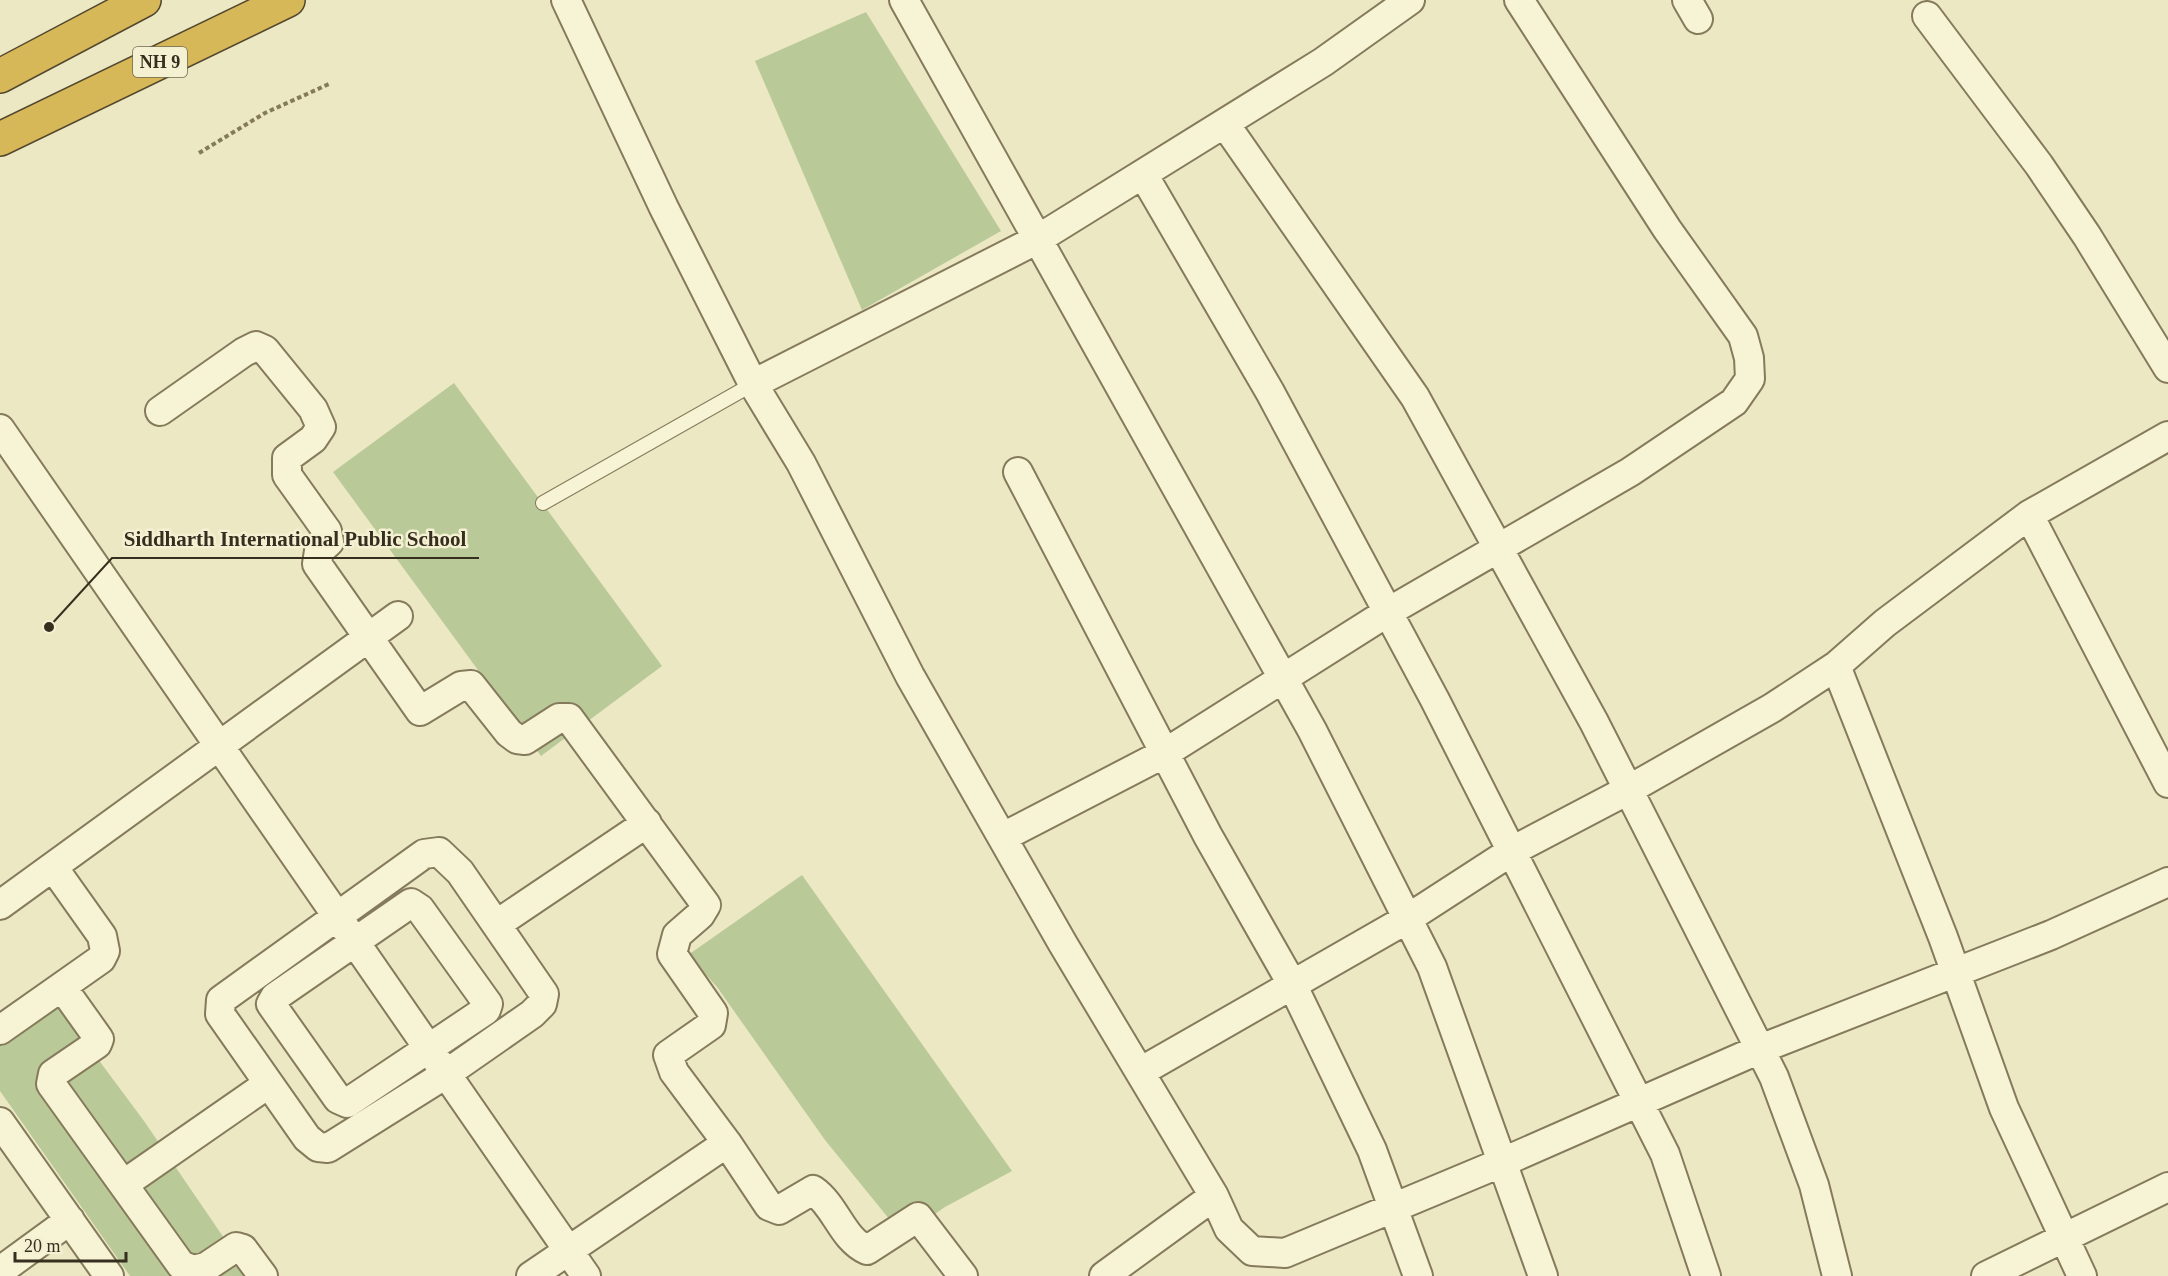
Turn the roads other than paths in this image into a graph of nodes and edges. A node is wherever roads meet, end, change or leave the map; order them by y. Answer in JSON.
{"nodes":[{"id":1,"x":144,"y":0,"type":"edge"},
{"id":2,"x":288,"y":0,"type":"edge"},
{"id":3,"x":566,"y":0,"type":"edge"},
{"id":4,"x":904,"y":0,"type":"edge"},
{"id":5,"x":1410,"y":0,"type":"edge"},
{"id":6,"x":1519,"y":0,"type":"edge"},
{"id":7,"x":1927,"y":16,"type":"dead end"},
{"id":8,"x":7,"y":73,"type":"edge"},
{"id":9,"x":1225,"y":124,"type":"junction"},
{"id":10,"x":0,"y":139,"type":"edge"},
{"id":11,"x":1143,"y":174,"type":"junction"},
{"id":12,"x":1038,"y":239,"type":"junction"},
{"id":13,"x":2168,"y":368,"type":"edge"},
{"id":14,"x":753,"y":384,"type":"junction"},
{"id":15,"x":160,"y":411,"type":"dead end"},
{"id":16,"x":0,"y":429,"type":"edge"},
{"id":17,"x":2168,"y":436,"type":"edge"},
{"id":18,"x":1018,"y":472,"type":"dead end"},
{"id":19,"x":543,"y":503,"type":"dead end"},
{"id":20,"x":2029,"y":515,"type":"junction"},
{"id":21,"x":1497,"y":549,"type":"junction"},
{"id":22,"x":1388,"y":612,"type":"junction"},
{"id":23,"x":398,"y":616,"type":"dead end"},
{"id":24,"x":368,"y":638,"type":"junction"},
{"id":25,"x":1836,"y":666,"type":"junction"},
{"id":26,"x":1283,"y":679,"type":"junction"},
{"id":27,"x":219,"y":746,"type":"junction"},
{"id":28,"x":1165,"y":753,"type":"junction"},
{"id":29,"x":2168,"y":783,"type":"edge"},
{"id":30,"x":1628,"y":790,"type":"junction"},
{"id":31,"x":647,"y":823,"type":"junction"},
{"id":32,"x":1003,"y":837,"type":"junction"},
{"id":33,"x":1512,"y":851,"type":"junction"},
{"id":34,"x":52,"y":867,"type":"junction"},
{"id":35,"x":2168,"y":882,"type":"edge"},
{"id":36,"x":0,"y":905,"type":"edge"},
{"id":37,"x":338,"y":917,"type":"junction"},
{"id":38,"x":1407,"y":919,"type":"junction"},
{"id":39,"x":497,"y":924,"type":"junction"},
{"id":40,"x":355,"y":941,"type":"junction"},
{"id":41,"x":1955,"y":971,"type":"junction"},
{"id":42,"x":1292,"y":984,"type":"junction"},
{"id":43,"x":62,"y":987,"type":"junction"},
{"id":44,"x":0,"y":1030,"type":"edge"},
{"id":45,"x":428,"y":1049,"type":"junction"},
{"id":46,"x":1760,"y":1049,"type":"junction"},
{"id":47,"x":1140,"y":1072,"type":"junction"},
{"id":48,"x":446,"y":1074,"type":"junction"},
{"id":49,"x":268,"y":1084,"type":"junction"},
{"id":50,"x":1638,"y":1102,"type":"junction"},
{"id":51,"x":0,"y":1122,"type":"edge"},
{"id":52,"x":727,"y":1143,"type":"junction"},
{"id":53,"x":1503,"y":1162,"type":"junction"},
{"id":54,"x":124,"y":1184,"type":"junction"},
{"id":55,"x":2168,"y":1187,"type":"edge"},
{"id":56,"x":1214,"y":1196,"type":"junction"},
{"id":57,"x":1392,"y":1206,"type":"junction"},
{"id":58,"x":70,"y":1220,"type":"junction"},
{"id":59,"x":2064,"y":1239,"type":"junction"},
{"id":60,"x":569,"y":1250,"type":"junction"},
{"id":61,"x":0,"y":1271,"type":"edge"},
{"id":62,"x":109,"y":1276,"type":"edge"},
{"id":63,"x":263,"y":1276,"type":"edge"},
{"id":64,"x":531,"y":1276,"type":"edge"},
{"id":65,"x":586,"y":1276,"type":"edge"},
{"id":66,"x":963,"y":1276,"type":"edge"},
{"id":67,"x":1104,"y":1276,"type":"edge"},
{"id":68,"x":1418,"y":1276,"type":"edge"},
{"id":69,"x":1543,"y":1276,"type":"edge"},
{"id":70,"x":1706,"y":1276,"type":"edge"},
{"id":71,"x":1837,"y":1276,"type":"edge"},
{"id":72,"x":1986,"y":1276,"type":"edge"},
{"id":73,"x":2082,"y":1276,"type":"edge"}],
"edges":[{"from":1,"to":8,"type":"highway"},
{"from":2,"to":10,"type":"highway","number":"NH 9"},
{"from":3,"to":14,"type":"street"},
{"from":4,"to":12,"type":"street"},
{"from":5,"to":9,"type":"street"},
{"from":6,"to":21,"type":"street"},
{"from":7,"to":13,"type":"street"},
{"from":9,"to":11,"type":"street"},
{"from":9,"to":21,"type":"street"},
{"from":11,"to":12,"type":"street"},
{"from":11,"to":22,"type":"street"},
{"from":12,"to":14,"type":"street"},
{"from":12,"to":26,"type":"street"},
{"from":14,"to":19,"type":"lane"},
{"from":14,"to":32,"type":"street"},
{"from":15,"to":24,"type":"street"},
{"from":16,"to":27,"type":"street"},
{"from":17,"to":20,"type":"street"},
{"from":18,"to":28,"type":"street"},
{"from":20,"to":25,"type":"street"},
{"from":20,"to":29,"type":"street"},
{"from":21,"to":22,"type":"street"},
{"from":21,"to":30,"type":"street"},
{"from":22,"to":26,"type":"street"},
{"from":22,"to":33,"type":"street"},
{"from":23,"to":24,"type":"street"},
{"from":24,"to":27,"type":"street"},
{"from":24,"to":31,"type":"street"},
{"from":25,"to":30,"type":"street"},
{"from":25,"to":41,"type":"street"},
{"from":26,"to":28,"type":"street"},
{"from":26,"to":38,"type":"street"},
{"from":27,"to":34,"type":"street"},
{"from":27,"to":37,"type":"street"},
{"from":28,"to":32,"type":"street"},
{"from":28,"to":42,"type":"street"},
{"from":30,"to":33,"type":"street"},
{"from":30,"to":46,"type":"street"},
{"from":31,"to":39,"type":"street"},
{"from":31,"to":52,"type":"street"},
{"from":32,"to":47,"type":"street"},
{"from":33,"to":38,"type":"street"},
{"from":33,"to":50,"type":"street"},
{"from":34,"to":36,"type":"street"},
{"from":34,"to":43,"type":"street"},
{"from":35,"to":41,"type":"street"},
{"from":37,"to":39,"type":"street"},
{"from":37,"to":40,"type":"street"},
{"from":37,"to":49,"type":"street"},
{"from":38,"to":42,"type":"street"},
{"from":38,"to":53,"type":"street"},
{"from":39,"to":48,"type":"street"},
{"from":40,"to":45,"type":"street"},
{"from":40,"to":45,"type":"street"},
{"from":40,"to":45,"type":"street"},
{"from":41,"to":46,"type":"street"},
{"from":41,"to":59,"type":"street"},
{"from":42,"to":47,"type":"street"},
{"from":42,"to":57,"type":"street"},
{"from":43,"to":44,"type":"street"},
{"from":43,"to":54,"type":"street"},
{"from":45,"to":48,"type":"street"},
{"from":46,"to":50,"type":"street"},
{"from":46,"to":71,"type":"street"},
{"from":47,"to":56,"type":"street"},
{"from":48,"to":49,"type":"street"},
{"from":48,"to":60,"type":"street"},
{"from":49,"to":54,"type":"street"},
{"from":50,"to":53,"type":"street"},
{"from":50,"to":70,"type":"street"},
{"from":51,"to":58,"type":"street"},
{"from":52,"to":60,"type":"street"},
{"from":52,"to":66,"type":"street"},
{"from":53,"to":57,"type":"street"},
{"from":53,"to":69,"type":"street"},
{"from":54,"to":63,"type":"street"},
{"from":55,"to":59,"type":"street"},
{"from":56,"to":57,"type":"street"},
{"from":56,"to":67,"type":"street"},
{"from":57,"to":68,"type":"street"},
{"from":58,"to":61,"type":"street"},
{"from":58,"to":62,"type":"street"},
{"from":59,"to":72,"type":"street"},
{"from":59,"to":73,"type":"street"},
{"from":60,"to":64,"type":"street"},
{"from":60,"to":65,"type":"street"}]}
